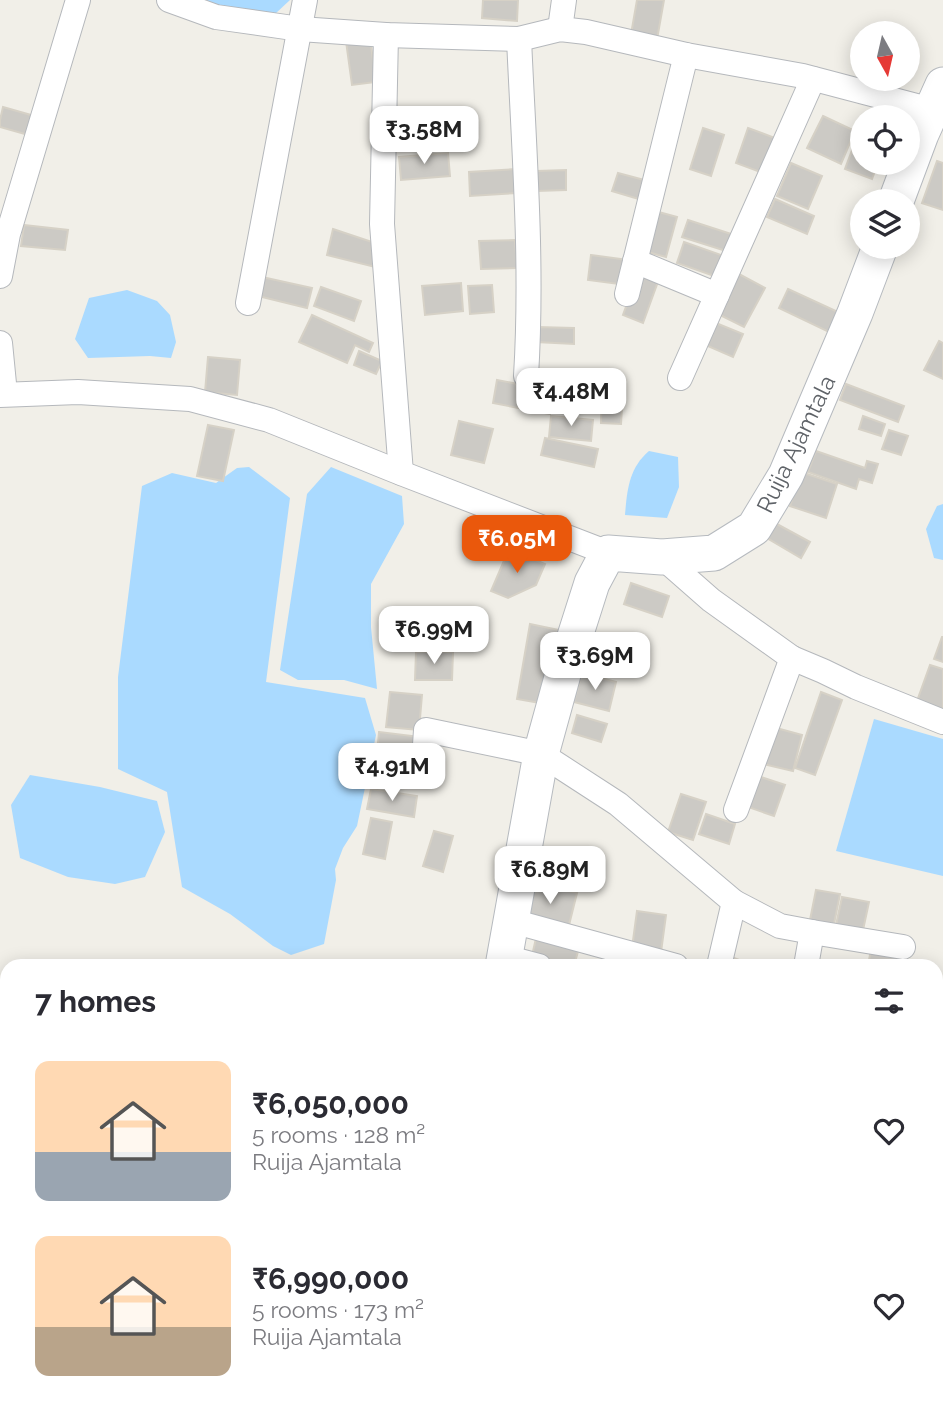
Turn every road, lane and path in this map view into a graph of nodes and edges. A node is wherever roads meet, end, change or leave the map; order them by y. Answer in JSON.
{"nodes":[{"id":1,"x":78,"y":0,"type":"edge"},
{"id":2,"x":169,"y":0,"type":"edge"},
{"id":3,"x":305,"y":0,"type":"edge"},
{"id":4,"x":564,"y":0,"type":"edge"},
{"id":5,"x":300,"y":29,"type":"junction"},
{"id":6,"x":560,"y":29,"type":"junction"},
{"id":7,"x":386,"y":35,"type":"junction"},
{"id":8,"x":519,"y":39,"type":"junction"},
{"id":9,"x":686,"y":55,"type":"junction"},
{"id":10,"x":813,"y":79,"type":"junction"},
{"id":11,"x":935,"y":117,"type":"edge"},
{"id":12,"x":902,"y":189,"type":"edge"},
{"id":13,"x":875,"y":259,"type":"edge"},
{"id":14,"x":635,"y":261,"type":"junction"},
{"id":15,"x":0,"y":276,"type":"edge"},
{"id":16,"x":626,"y":294,"type":"dead end"},
{"id":17,"x":716,"y":295,"type":"junction"},
{"id":18,"x":248,"y":303,"type":"dead end"},
{"id":19,"x":0,"y":343,"type":"edge"},
{"id":20,"x":526,"y":376,"type":"dead end"},
{"id":21,"x":680,"y":378,"type":"dead end"},
{"id":22,"x":2,"y":395,"type":"edge"},
{"id":23,"x":401,"y":473,"type":"junction"},
{"id":24,"x":608,"y":552,"type":"junction"},
{"id":25,"x":662,"y":557,"type":"junction"},
{"id":26,"x":792,"y":658,"type":"junction"},
{"id":27,"x":943,"y":722,"type":"edge"},
{"id":28,"x":541,"y":754,"type":"junction"},
{"id":29,"x":423,"y":775,"type":"dead end"},
{"id":30,"x":736,"y":810,"type":"dead end"},
{"id":31,"x":734,"y":902,"type":"junction"},
{"id":32,"x":512,"y":921,"type":"junction"},
{"id":33,"x":812,"y":932,"type":"junction"},
{"id":34,"x":903,"y":947,"type":"dead end"},
{"id":35,"x":504,"y":959,"type":"edge"},
{"id":36,"x":650,"y":959,"type":"edge"},
{"id":37,"x":721,"y":959,"type":"edge"},
{"id":38,"x":807,"y":959,"type":"edge"}],
"edges":[{"from":1,"to":15,"type":"street"},
{"from":2,"to":5,"type":"street"},
{"from":3,"to":5,"type":"street"},
{"from":4,"to":6,"type":"street"},
{"from":5,"to":7,"type":"street"},
{"from":5,"to":18,"type":"street"},
{"from":6,"to":8,"type":"street"},
{"from":6,"to":9,"type":"street"},
{"from":7,"to":8,"type":"street"},
{"from":7,"to":23,"type":"street"},
{"from":8,"to":20,"type":"street"},
{"from":9,"to":10,"type":"street"},
{"from":9,"to":14,"type":"street"},
{"from":10,"to":11,"type":"street"},
{"from":10,"to":17,"type":"street"},
{"from":11,"to":12,"type":"street"},
{"from":13,"to":25,"type":"street","name":"Ruija Ajamtala"},
{"from":14,"to":16,"type":"street"},
{"from":14,"to":17,"type":"street"},
{"from":17,"to":21,"type":"street"},
{"from":19,"to":22,"type":"street"},
{"from":22,"to":23,"type":"street"},
{"from":23,"to":24,"type":"street"},
{"from":24,"to":25,"type":"street","name":"Ruija Ajamtala"},
{"from":24,"to":28,"type":"street"},
{"from":25,"to":26,"type":"street"},
{"from":26,"to":27,"type":"street"},
{"from":26,"to":30,"type":"street"},
{"from":28,"to":29,"type":"street"},
{"from":28,"to":31,"type":"street"},
{"from":28,"to":32,"type":"street"},
{"from":31,"to":33,"type":"street"},
{"from":31,"to":37,"type":"street"},
{"from":32,"to":35,"type":"street"},
{"from":32,"to":36,"type":"street"},
{"from":33,"to":34,"type":"street"},
{"from":33,"to":38,"type":"street"}]}
